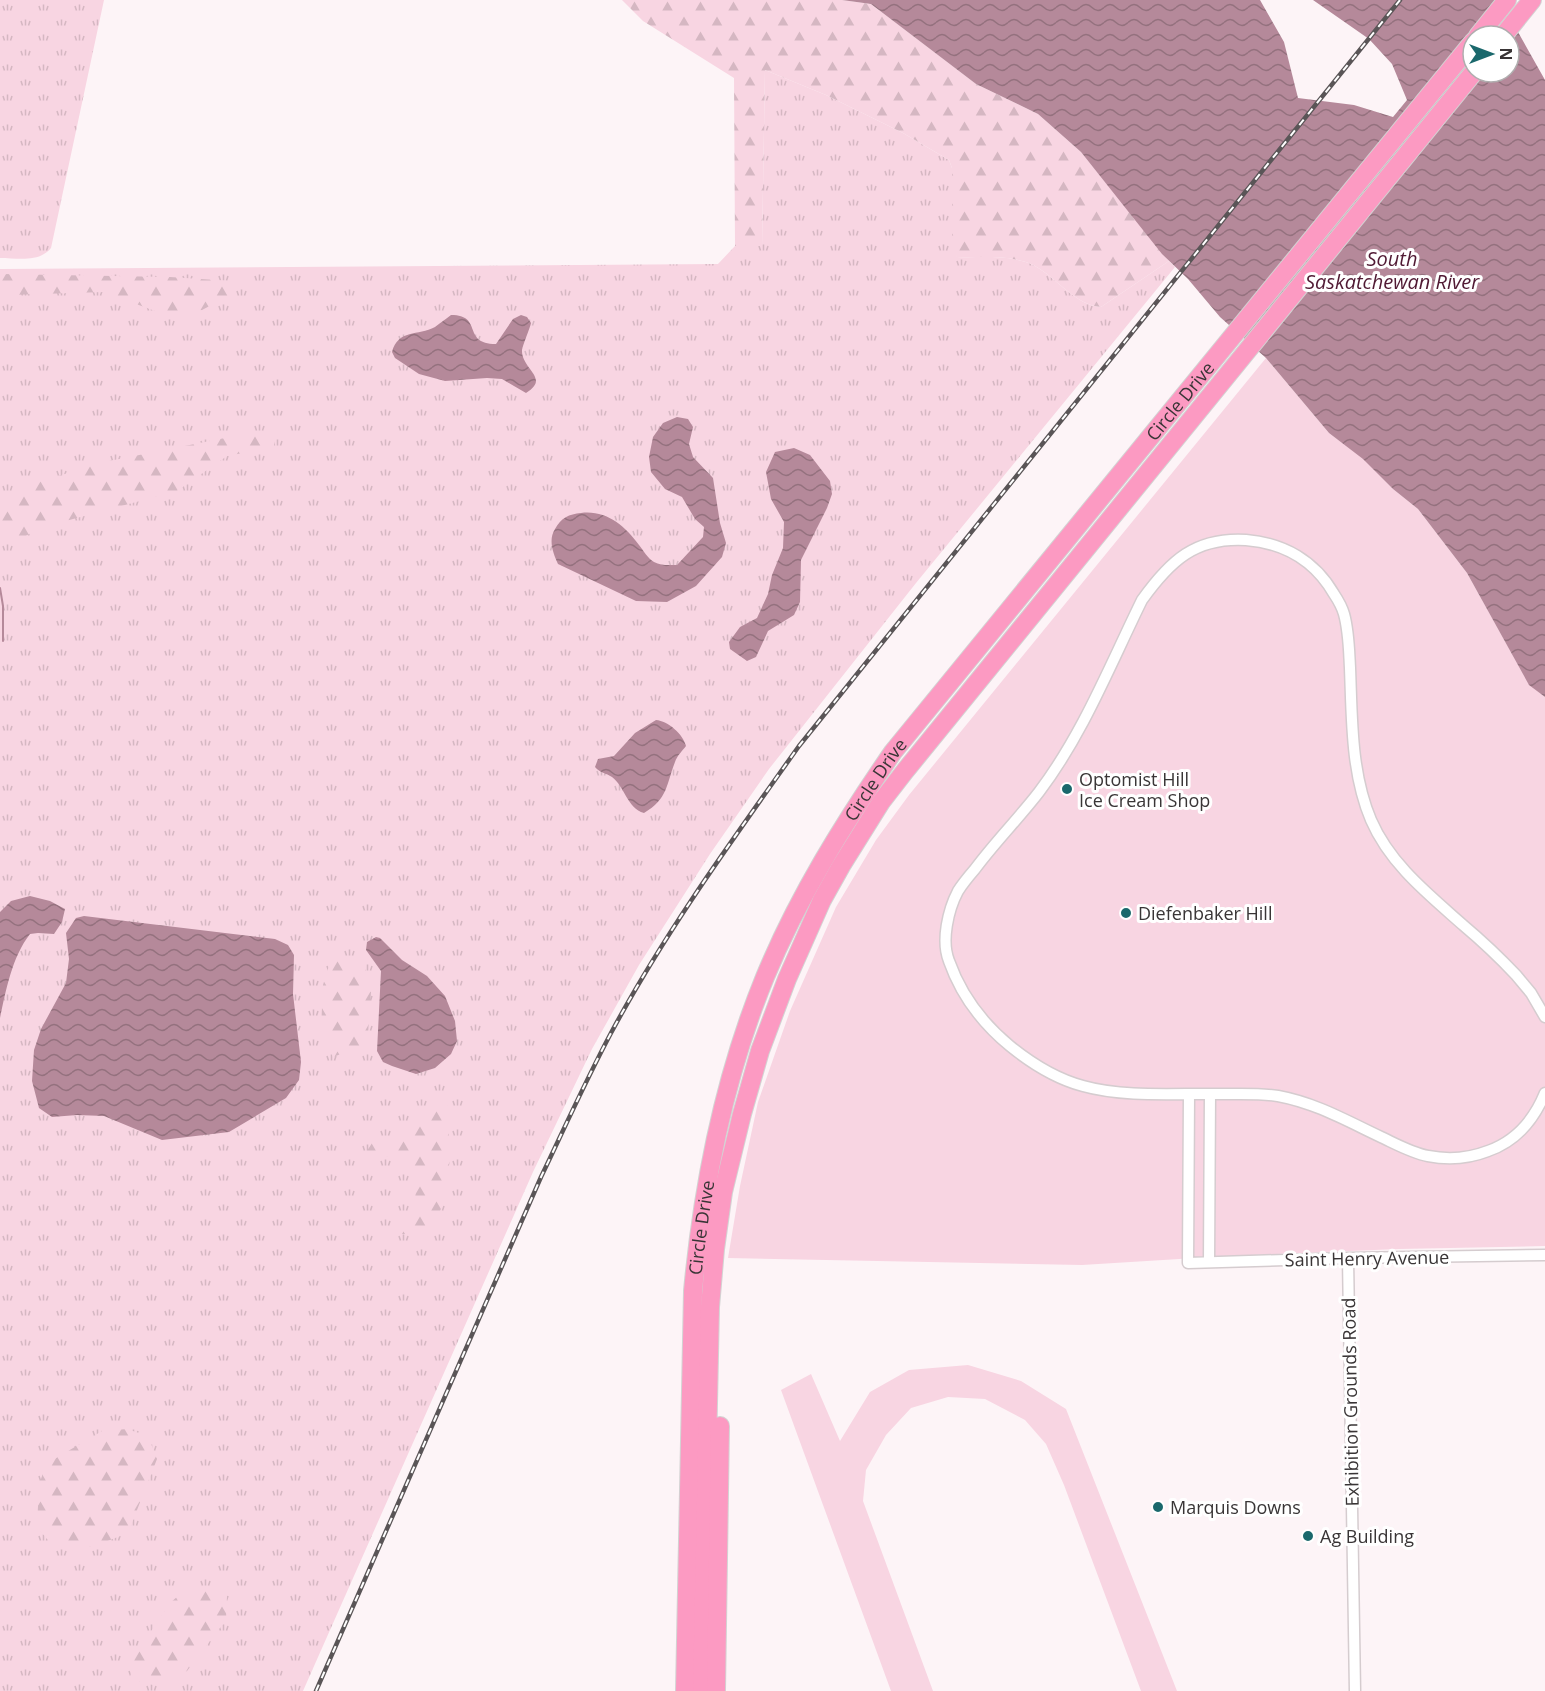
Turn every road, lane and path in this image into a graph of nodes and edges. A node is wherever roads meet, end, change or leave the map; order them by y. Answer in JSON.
{"nodes":[{"id":1,"x":1507,"y":0,"type":"edge"},
{"id":2,"x":1532,"y":0,"type":"edge"},
{"id":3,"x":1488,"y":24,"type":"edge"},
{"id":4,"x":1513,"y":24,"type":"edge"},
{"id":5,"x":1461,"y":57,"type":"edge"},
{"id":6,"x":1464,"y":84,"type":"edge"},
{"id":7,"x":1545,"y":1017,"type":"edge"},
{"id":8,"x":1545,"y":1093,"type":"edge"},
{"id":9,"x":1189,"y":1094,"type":"junction"},
{"id":10,"x":1210,"y":1094,"type":"junction"},
{"id":11,"x":730,"y":1161,"type":"junction"},
{"id":12,"x":1545,"y":1255,"type":"edge"},
{"id":13,"x":1348,"y":1258,"type":"junction"},
{"id":14,"x":1209,"y":1262,"type":"junction"},
{"id":15,"x":690,"y":1442,"type":"junction"},
{"id":16,"x":717,"y":1610,"type":"junction"},
{"id":17,"x":673,"y":1691,"type":"edge"},
{"id":18,"x":686,"y":1691,"type":"edge"},
{"id":19,"x":702,"y":1691,"type":"edge"},
{"id":20,"x":716,"y":1691,"type":"edge"},
{"id":21,"x":722,"y":1691,"type":"edge"},
{"id":22,"x":1355,"y":1691,"type":"edge"}],
"edges":[{"from":1,"to":3,"type":"highway"},
{"from":2,"to":4,"type":"highway"},
{"from":5,"to":15,"type":"highway","name":"Circle Drive"},
{"from":6,"to":11,"type":"highway","name":"Circle Drive"},
{"from":7,"to":9,"type":"street"},
{"from":8,"to":10,"type":"street"},
{"from":9,"to":10,"type":"street"},
{"from":9,"to":14,"type":"street","name":"Saint Henry Avenue"},
{"from":10,"to":14,"type":"street"},
{"from":11,"to":16,"type":"highway"},
{"from":11,"to":19,"type":"highway","name":"Circle Drive"},
{"from":12,"to":13,"type":"street","name":"Saint Henry Avenue"},
{"from":13,"to":14,"type":"street","name":"Saint Henry Avenue"},
{"from":13,"to":22,"type":"street","name":"Exhibition Grounds Road"},
{"from":15,"to":17,"type":"highway"},
{"from":15,"to":18,"type":"highway","name":"Circle Drive"},
{"from":16,"to":20,"type":"highway"},
{"from":16,"to":21,"type":"highway"}]}
